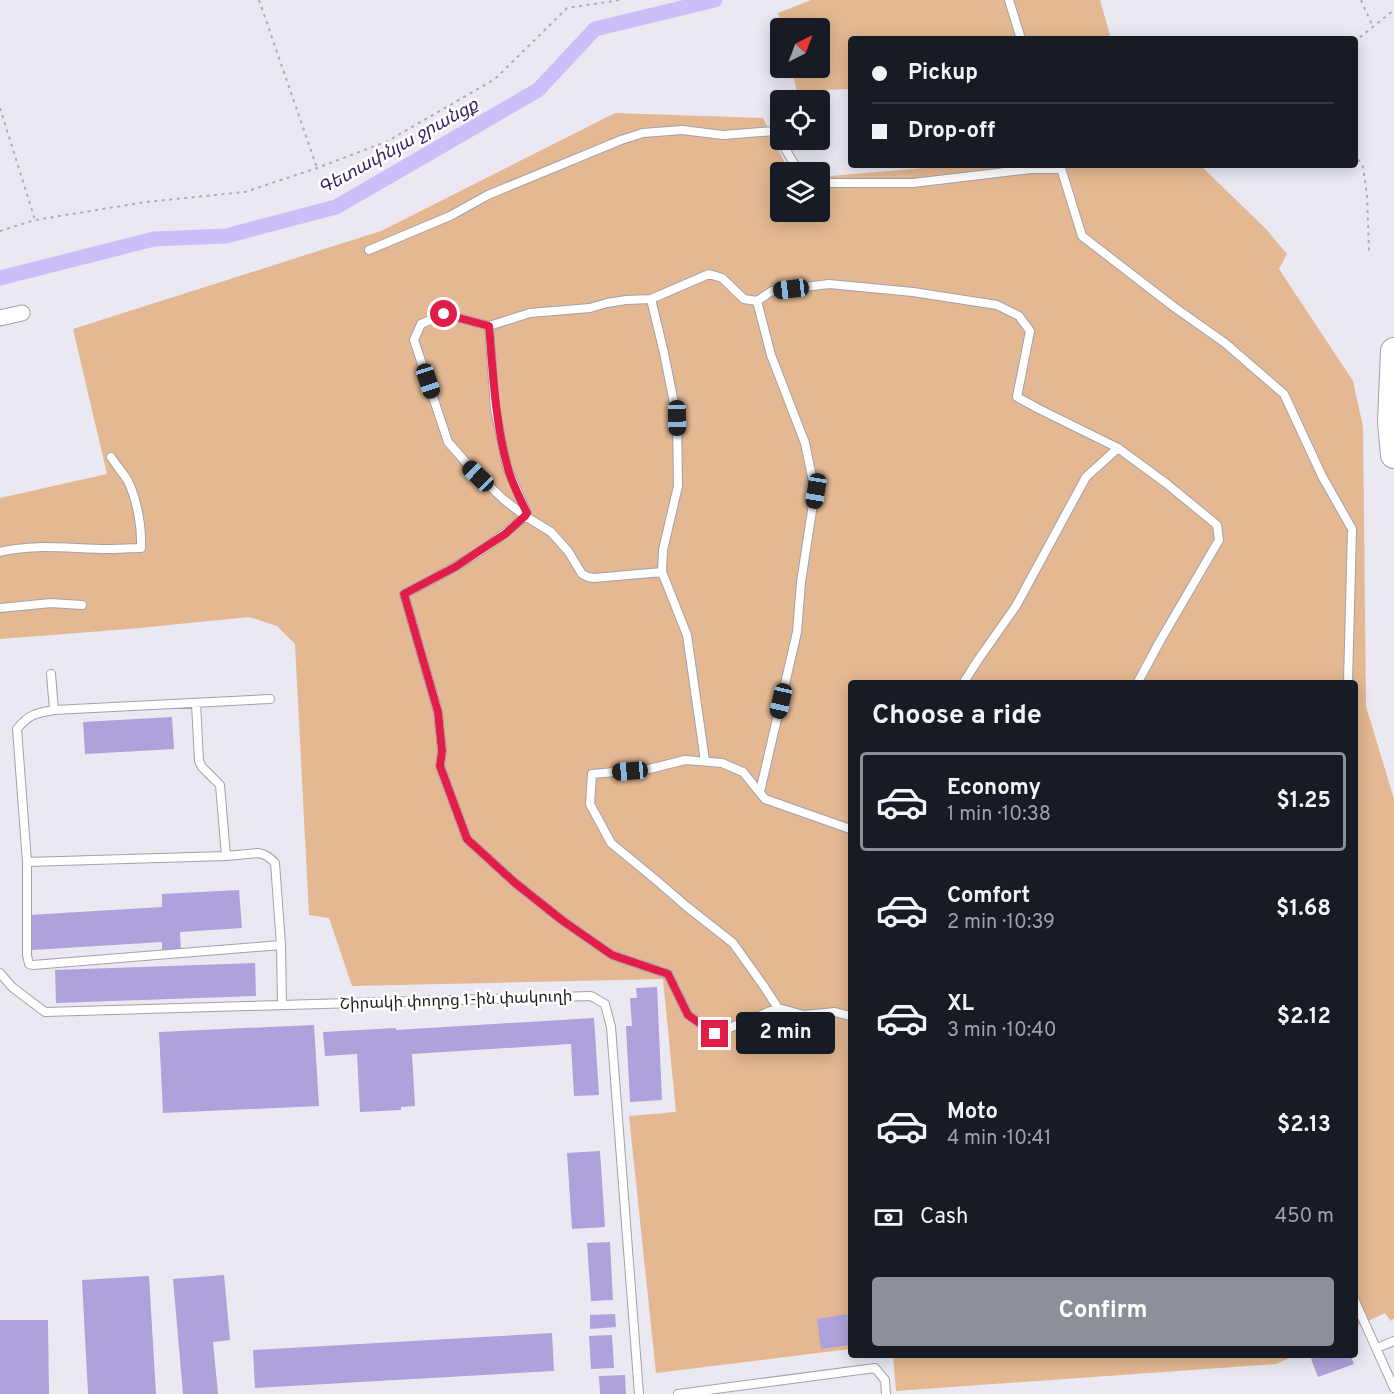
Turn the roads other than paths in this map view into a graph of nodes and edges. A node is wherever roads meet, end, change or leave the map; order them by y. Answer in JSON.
{"nodes":[{"id":1,"x":1009,"y":0,"type":"edge"},
{"id":2,"x":1020,"y":36,"type":"edge"},
{"id":3,"x":770,"y":131,"type":"edge"},
{"id":4,"x":1046,"y":168,"type":"edge"},
{"id":5,"x":1060,"y":168,"type":"edge"},
{"id":6,"x":830,"y":183,"type":"edge"},
{"id":7,"x":369,"y":250,"type":"dead end"},
{"id":8,"x":651,"y":299,"type":"junction"},
{"id":9,"x":757,"y":301,"type":"junction"},
{"id":10,"x":22,"y":313,"type":"dead end"},
{"id":11,"x":0,"y":318,"type":"edge"},
{"id":12,"x":489,"y":326,"type":"junction"},
{"id":13,"x":1394,"y":351,"type":"edge"},
{"id":14,"x":1118,"y":447,"type":"junction"},
{"id":15,"x":1394,"y":455,"type":"edge"},
{"id":16,"x":111,"y":457,"type":"dead end"},
{"id":17,"x":525,"y":516,"type":"junction"},
{"id":18,"x":0,"y":552,"type":"edge"},
{"id":19,"x":662,"y":572,"type":"junction"},
{"id":20,"x":82,"y":605,"type":"dead end"},
{"id":21,"x":0,"y":608,"type":"edge"},
{"id":22,"x":51,"y":674,"type":"dead end"},
{"id":23,"x":965,"y":680,"type":"edge"},
{"id":24,"x":1139,"y":680,"type":"edge"},
{"id":25,"x":1348,"y":680,"type":"edge"},
{"id":26,"x":270,"y":699,"type":"dead end"},
{"id":27,"x":196,"y":703,"type":"junction"},
{"id":28,"x":54,"y":711,"type":"junction"},
{"id":29,"x":705,"y":761,"type":"junction"},
{"id":30,"x":760,"y":792,"type":"junction"},
{"id":31,"x":848,"y":828,"type":"edge"},
{"id":32,"x":226,"y":856,"type":"junction"},
{"id":33,"x":27,"y":862,"type":"junction"},
{"id":34,"x":281,"y":945,"type":"junction"},
{"id":35,"x":0,"y":973,"type":"edge"},
{"id":36,"x":282,"y":1005,"type":"junction"},
{"id":37,"x":778,"y":1008,"type":"junction"},
{"id":38,"x":848,"y":1015,"type":"edge"},
{"id":39,"x":1358,"y":1308,"type":"edge"},
{"id":40,"x":1394,"y":1341,"type":"edge"},
{"id":41,"x":1377,"y":1348,"type":"junction"},
{"id":42,"x":1394,"y":1388,"type":"edge"},
{"id":43,"x":639,"y":1394,"type":"edge"},
{"id":44,"x":678,"y":1394,"type":"edge"},
{"id":45,"x":886,"y":1394,"type":"edge"}],
"edges":[{"from":1,"to":2,"type":"lane"},
{"from":3,"to":7,"type":"lane"},
{"from":4,"to":6,"type":"lane"},
{"from":5,"to":25,"type":"lane"},
{"from":8,"to":9,"type":"lane"},
{"from":8,"to":12,"type":"lane"},
{"from":8,"to":19,"type":"lane"},
{"from":9,"to":14,"type":"lane"},
{"from":9,"to":30,"type":"lane"},
{"from":10,"to":11,"type":"street"},
{"from":12,"to":17,"type":"lane"},
{"from":12,"to":17,"type":"lane"},
{"from":13,"to":15,"type":"highway"},
{"from":14,"to":23,"type":"lane"},
{"from":14,"to":24,"type":"lane"},
{"from":16,"to":18,"type":"lane"},
{"from":17,"to":19,"type":"lane"},
{"from":17,"to":37,"type":"lane"},
{"from":19,"to":29,"type":"lane"},
{"from":20,"to":21,"type":"lane"},
{"from":22,"to":28,"type":"lane"},
{"from":26,"to":27,"type":"lane"},
{"from":27,"to":28,"type":"lane"},
{"from":27,"to":32,"type":"lane"},
{"from":28,"to":33,"type":"lane"},
{"from":29,"to":30,"type":"lane"},
{"from":29,"to":37,"type":"lane"},
{"from":30,"to":31,"type":"lane"},
{"from":32,"to":33,"type":"lane"},
{"from":32,"to":34,"type":"lane"},
{"from":33,"to":34,"type":"lane"},
{"from":34,"to":36,"type":"lane"},
{"from":35,"to":36,"type":"lane","name":"Շիրակի փողոց 1-ին փակուղի"},
{"from":36,"to":43,"type":"lane","name":"Շիրակի փողոց 1-ին փակուղի"},
{"from":37,"to":38,"type":"lane"},
{"from":39,"to":41,"type":"lane"},
{"from":40,"to":41,"type":"lane"},
{"from":41,"to":42,"type":"lane"},
{"from":44,"to":45,"type":"lane"}]}
